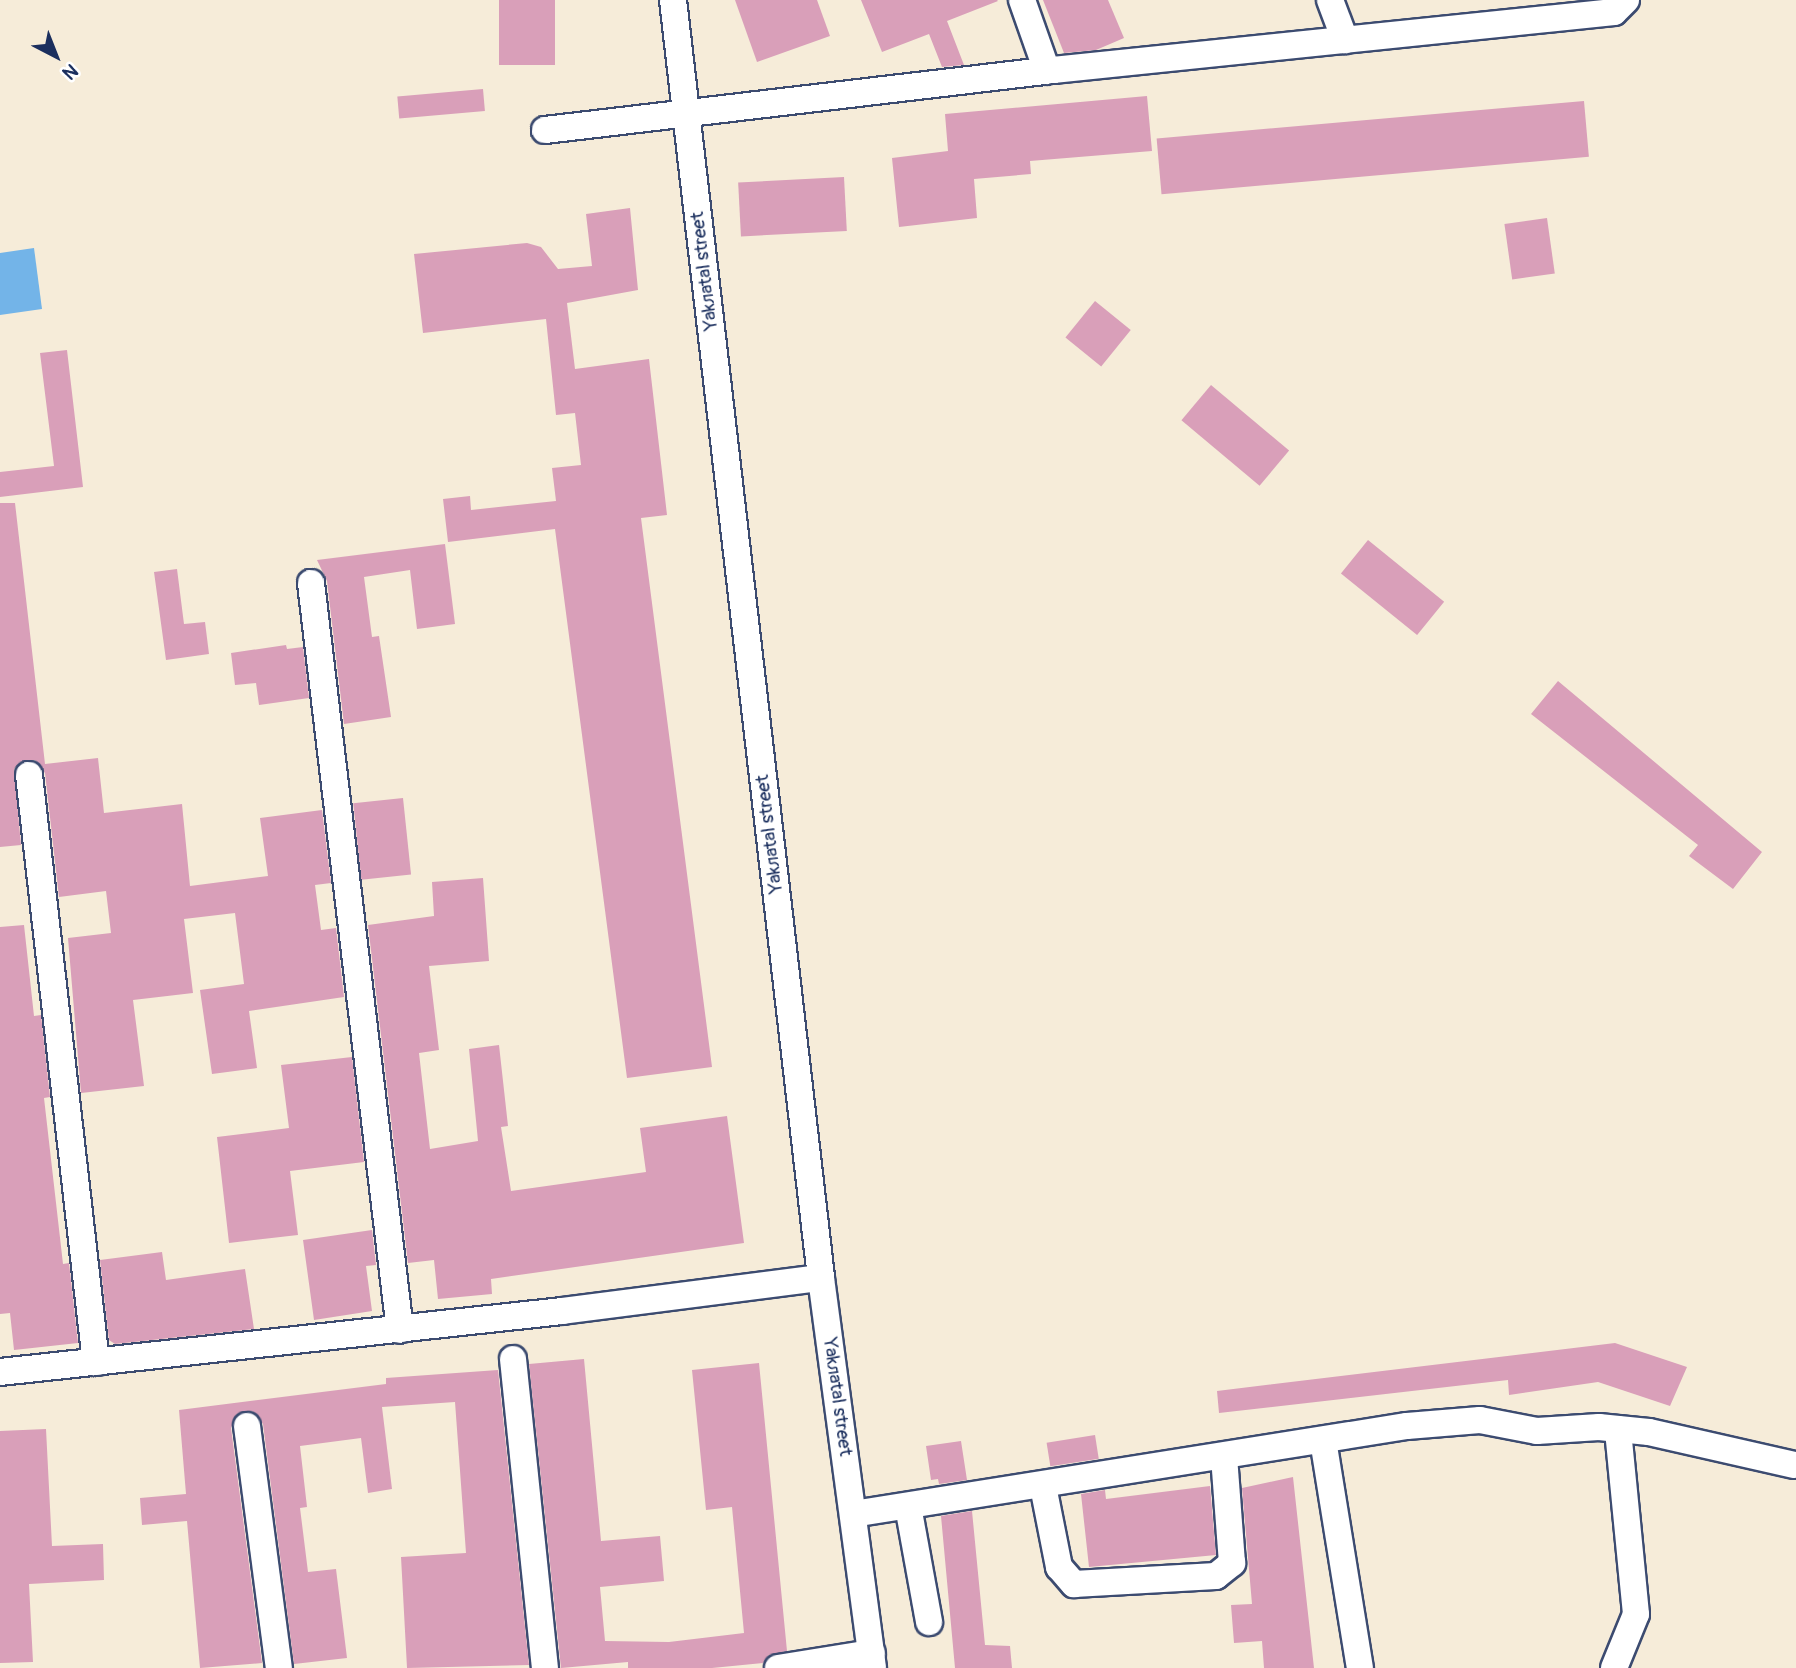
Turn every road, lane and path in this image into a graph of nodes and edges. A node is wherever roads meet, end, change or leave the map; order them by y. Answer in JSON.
{"nodes":[{"id":1,"x":673,"y":0,"type":"edge"},
{"id":2,"x":1022,"y":0,"type":"edge"},
{"id":3,"x":1330,"y":0,"type":"edge"},
{"id":4,"x":1626,"y":0,"type":"edge"},
{"id":5,"x":1345,"y":40,"type":"junction"},
{"id":6,"x":1047,"y":71,"type":"junction"},
{"id":7,"x":687,"y":114,"type":"junction"},
{"id":8,"x":545,"y":130,"type":"dead end"},
{"id":9,"x":310,"y":583,"type":"dead end"},
{"id":10,"x":29,"y":775,"type":"dead end"},
{"id":11,"x":821,"y":1278,"type":"junction"},
{"id":12,"x":400,"y":1330,"type":"junction"},
{"id":13,"x":513,"y":1359,"type":"dead end"},
{"id":14,"x":96,"y":1362,"type":"junction"},
{"id":15,"x":0,"y":1373,"type":"edge"},
{"id":16,"x":247,"y":1426,"type":"dead end"},
{"id":17,"x":1618,"y":1429,"type":"junction"},
{"id":18,"x":1322,"y":1440,"type":"junction"},
{"id":19,"x":1224,"y":1456,"type":"junction"},
{"id":20,"x":1794,"y":1465,"type":"edge"},
{"id":21,"x":1043,"y":1486,"type":"junction"},
{"id":22,"x":908,"y":1506,"type":"junction"},
{"id":23,"x":853,"y":1514,"type":"junction"},
{"id":24,"x":929,"y":1622,"type":"dead end"},
{"id":25,"x":873,"y":1660,"type":"edge"},
{"id":26,"x":279,"y":1668,"type":"edge"},
{"id":27,"x":545,"y":1668,"type":"edge"},
{"id":28,"x":778,"y":1668,"type":"edge"},
{"id":29,"x":1360,"y":1668,"type":"edge"},
{"id":30,"x":1614,"y":1668,"type":"edge"}],
"edges":[{"from":1,"to":7,"type":"street","name":"Yakлatal street"},
{"from":2,"to":6,"type":"street"},
{"from":3,"to":5,"type":"street"},
{"from":4,"to":5,"type":"street"},
{"from":5,"to":6,"type":"street"},
{"from":6,"to":7,"type":"street"},
{"from":7,"to":8,"type":"street"},
{"from":7,"to":11,"type":"street","name":"Yakлatal street"},
{"from":9,"to":12,"type":"street"},
{"from":10,"to":14,"type":"street"},
{"from":11,"to":12,"type":"street"},
{"from":11,"to":23,"type":"street","name":"Yakлatal street"},
{"from":12,"to":14,"type":"street"},
{"from":13,"to":27,"type":"street"},
{"from":14,"to":15,"type":"street"},
{"from":16,"to":26,"type":"street"},
{"from":17,"to":18,"type":"street"},
{"from":17,"to":20,"type":"street"},
{"from":17,"to":30,"type":"street"},
{"from":18,"to":19,"type":"street"},
{"from":18,"to":29,"type":"street"},
{"from":19,"to":21,"type":"street"},
{"from":19,"to":21,"type":"street"},
{"from":21,"to":22,"type":"street"},
{"from":22,"to":23,"type":"street"},
{"from":22,"to":24,"type":"street"},
{"from":23,"to":25,"type":"street","name":"Yakлatal street"},
{"from":25,"to":28,"type":"street"}]}
